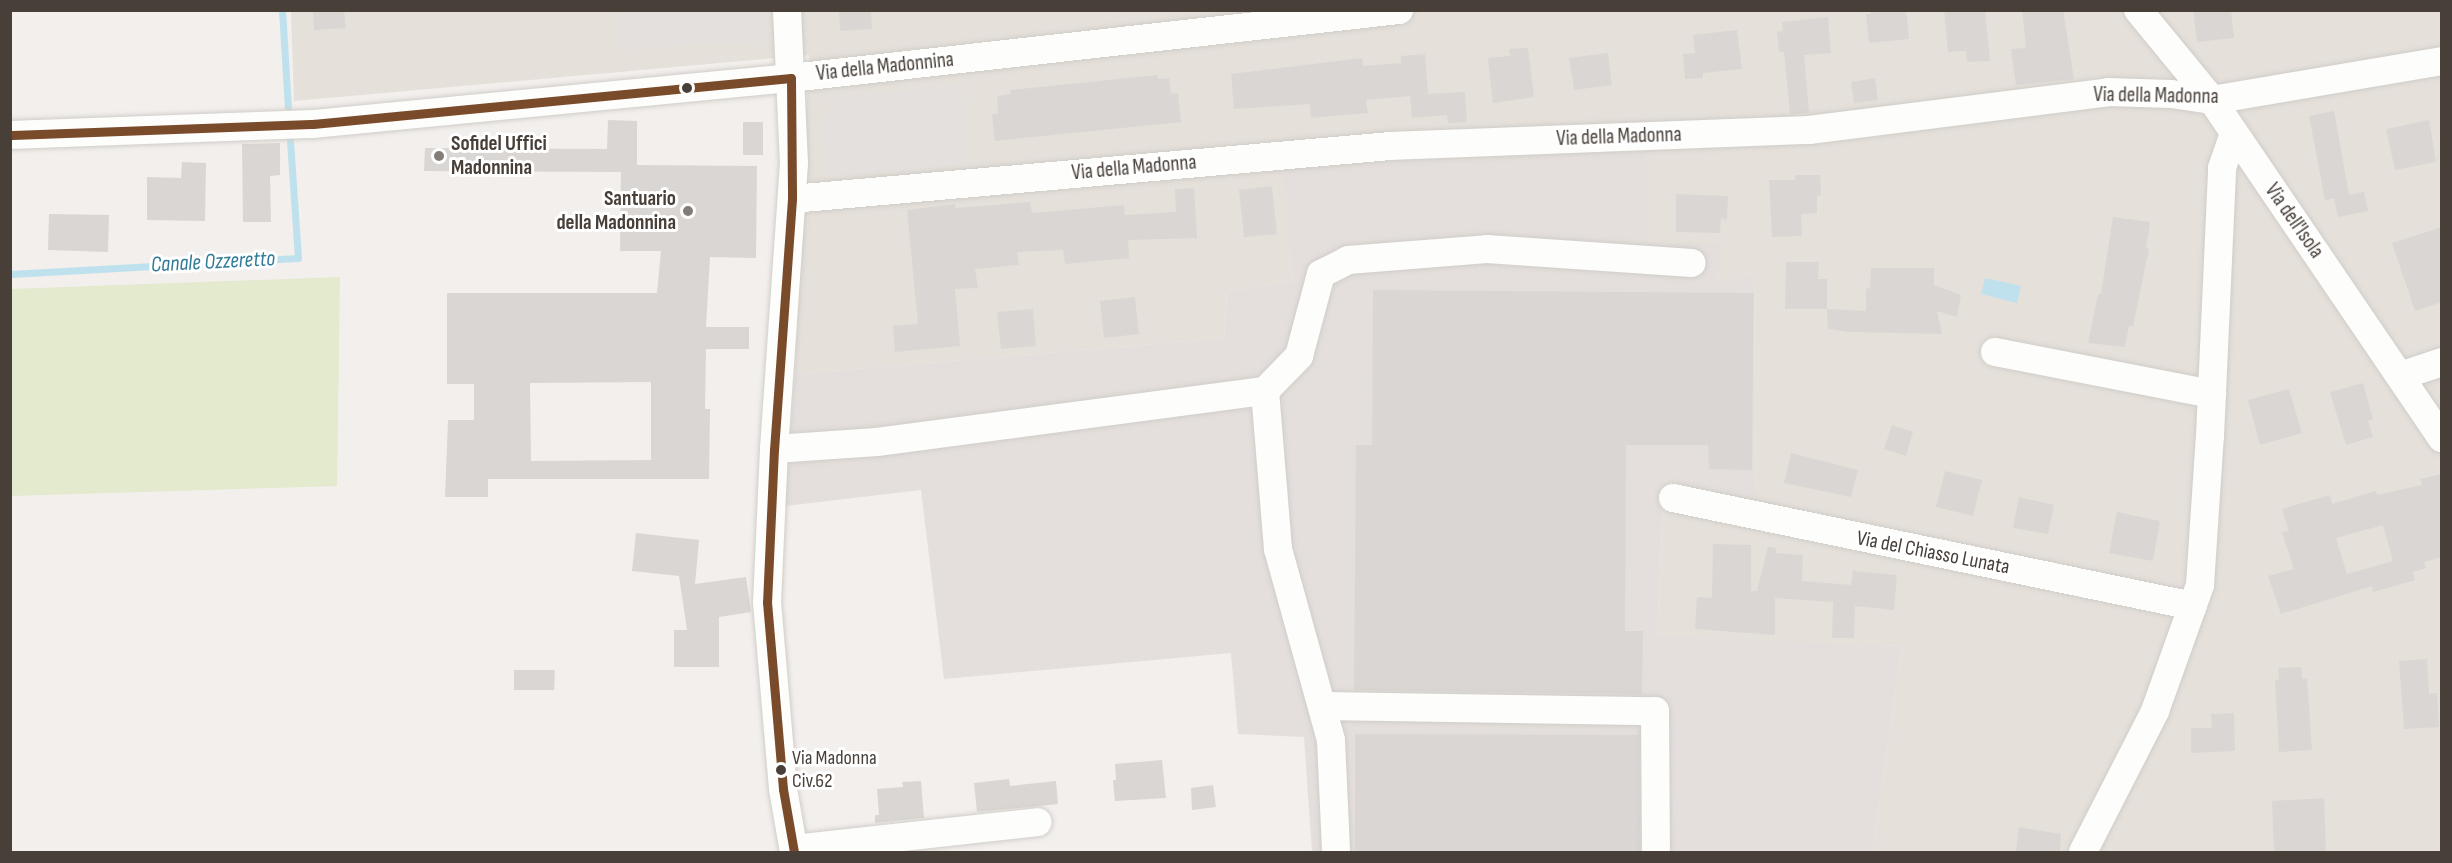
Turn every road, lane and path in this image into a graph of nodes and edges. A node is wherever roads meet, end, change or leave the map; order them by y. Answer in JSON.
{"nodes":[{"id":1,"x":787,"y":10,"type":"edge"},
{"id":2,"x":1399,"y":10,"type":"edge"},
{"id":3,"x":2138,"y":10,"type":"edge"},
{"id":4,"x":2442,"y":60,"type":"edge"},
{"id":5,"x":791,"y":78,"type":"junction"},
{"id":6,"x":2218,"y":99,"type":"junction"},
{"id":7,"x":2234,"y":134,"type":"junction"},
{"id":8,"x":10,"y":135,"type":"edge"},
{"id":9,"x":792,"y":199,"type":"junction"},
{"id":10,"x":1692,"y":263,"type":"dead end"},
{"id":11,"x":1995,"y":352,"type":"dead end"},
{"id":12,"x":2442,"y":362,"type":"edge"},
{"id":13,"x":2400,"y":376,"type":"junction"},
{"id":14,"x":1265,"y":391,"type":"junction"},
{"id":15,"x":2212,"y":394,"type":"junction"},
{"id":16,"x":2442,"y":438,"type":"edge"},
{"id":17,"x":774,"y":449,"type":"junction"},
{"id":18,"x":1673,"y":498,"type":"dead end"},
{"id":19,"x":2193,"y":606,"type":"junction"},
{"id":20,"x":1322,"y":706,"type":"junction"},
{"id":21,"x":1038,"y":822,"type":"dead end"},
{"id":22,"x":794,"y":851,"type":"edge"},
{"id":23,"x":1336,"y":852,"type":"edge"},
{"id":24,"x":1656,"y":852,"type":"edge"},
{"id":25,"x":2084,"y":852,"type":"edge"}],
"edges":[{"from":1,"to":5,"type":"street"},
{"from":2,"to":5,"type":"street","name":"Via della Madonnina"},
{"from":3,"to":6,"type":"street","name":"Via dell'Isola"},
{"from":4,"to":6,"type":"street","name":"Via della Madonna"},
{"from":5,"to":8,"type":"street","name":"Via della Madonnina"},
{"from":5,"to":9,"type":"street"},
{"from":6,"to":7,"type":"street","name":"Via dell'Isola"},
{"from":6,"to":9,"type":"street","name":"Via della Madonna"},
{"from":7,"to":13,"type":"street","name":"Via dell'Isola"},
{"from":7,"to":15,"type":"street"},
{"from":9,"to":17,"type":"street"},
{"from":10,"to":14,"type":"street"},
{"from":11,"to":15,"type":"street"},
{"from":12,"to":13,"type":"street"},
{"from":13,"to":16,"type":"street","name":"Via dell'Isola"},
{"from":14,"to":17,"type":"street"},
{"from":14,"to":20,"type":"street"},
{"from":15,"to":19,"type":"street"},
{"from":17,"to":22,"type":"street"},
{"from":18,"to":19,"type":"street","name":"Via del Chiasso Lunata"},
{"from":19,"to":25,"type":"street"},
{"from":20,"to":23,"type":"street"},
{"from":20,"to":24,"type":"street"},
{"from":21,"to":22,"type":"street"}]}
